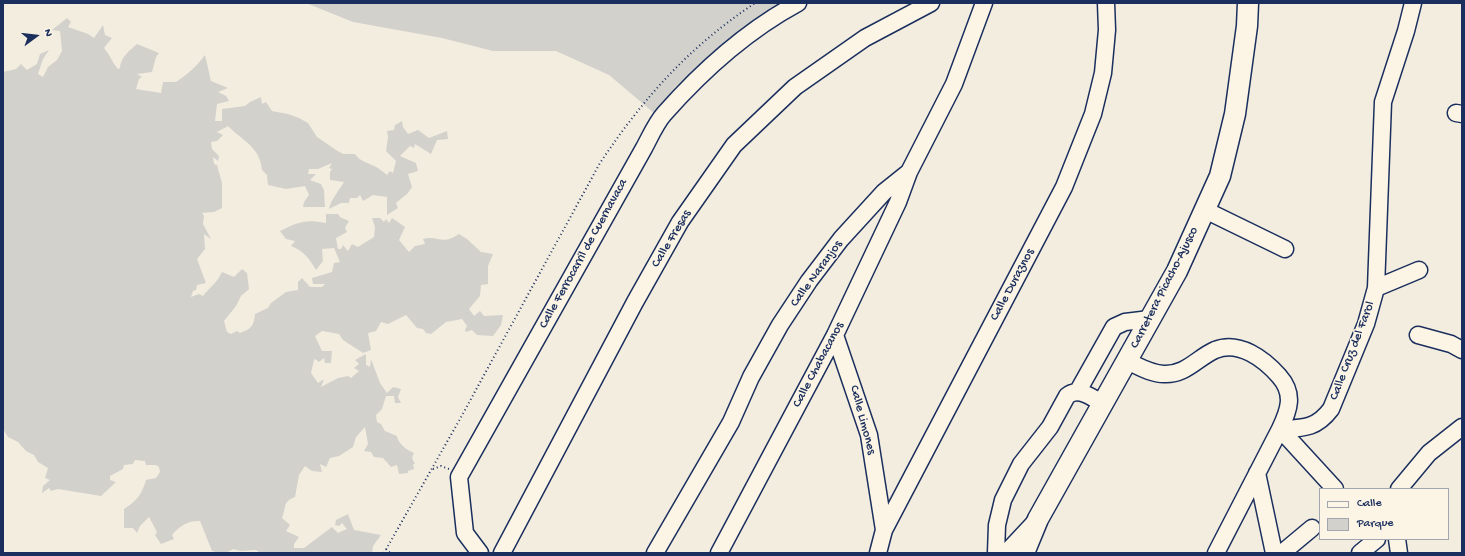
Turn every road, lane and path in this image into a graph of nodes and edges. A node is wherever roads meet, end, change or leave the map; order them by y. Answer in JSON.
{"nodes":[{"id":1,"x":755,"y":3,"type":"edge"},
{"id":2,"x":798,"y":3,"type":"edge"},
{"id":3,"x":931,"y":3,"type":"edge"},
{"id":4,"x":984,"y":3,"type":"edge"},
{"id":5,"x":1106,"y":3,"type":"edge"},
{"id":6,"x":1248,"y":3,"type":"edge"},
{"id":7,"x":1413,"y":3,"type":"edge"},
{"id":8,"x":909,"y":172,"type":"junction"},
{"id":9,"x":1205,"y":210,"type":"junction"},
{"id":10,"x":1285,"y":250,"type":"dead end"},
{"id":11,"x":1419,"y":270,"type":"dead end"},
{"id":12,"x":1376,"y":288,"type":"junction"},
{"id":13,"x":1150,"y":319,"type":"junction"},
{"id":14,"x":835,"y":335,"type":"junction"},
{"id":15,"x":1418,"y":335,"type":"dead end"},
{"id":16,"x":1462,"y":350,"type":"edge"},
{"id":17,"x":1127,"y":361,"type":"junction"},
{"id":18,"x":1078,"y":391,"type":"junction"},
{"id":19,"x":1104,"y":404,"type":"junction"},
{"id":20,"x":1462,"y":426,"type":"edge"},
{"id":21,"x":1280,"y":429,"type":"junction"},
{"id":22,"x":432,"y":469,"type":"junction"},
{"id":23,"x":1257,"y":473,"type":"junction"},
{"id":24,"x":459,"y":477,"type":"junction"},
{"id":25,"x":1333,"y":488,"type":"edge"},
{"id":26,"x":1400,"y":488,"type":"edge"},
{"id":27,"x":1038,"y":519,"type":"junction"},
{"id":28,"x":1312,"y":528,"type":"dead end"},
{"id":29,"x":884,"y":530,"type":"junction"},
{"id":30,"x":1376,"y":540,"type":"edge"},
{"id":31,"x":1397,"y":540,"type":"edge"},
{"id":32,"x":386,"y":549,"type":"junction"},
{"id":33,"x":384,"y":553,"type":"edge"},
{"id":34,"x":390,"y":553,"type":"edge"},
{"id":35,"x":480,"y":553,"type":"edge"},
{"id":36,"x":502,"y":553,"type":"edge"},
{"id":37,"x":655,"y":553,"type":"edge"},
{"id":38,"x":719,"y":553,"type":"edge"},
{"id":39,"x":878,"y":553,"type":"edge"},
{"id":40,"x":996,"y":553,"type":"edge"},
{"id":41,"x":1006,"y":553,"type":"edge"},
{"id":42,"x":1024,"y":553,"type":"edge"},
{"id":43,"x":1216,"y":553,"type":"edge"},
{"id":44,"x":1274,"y":553,"type":"edge"},
{"id":45,"x":1282,"y":553,"type":"edge"},
{"id":46,"x":1360,"y":553,"type":"edge"},
{"id":47,"x":1398,"y":553,"type":"edge"}],
"edges":[{"from":1,"to":22,"type":"path"},
{"from":2,"to":24,"type":"street","name":"Calle Ferrocarril de Cuernavaca"},
{"from":3,"to":36,"type":"street","name":"Calle Fresas"},
{"from":4,"to":8,"type":"street","name":"Calle Naranjos"},
{"from":5,"to":29,"type":"street","name":"Calle Duraznos"},
{"from":6,"to":9,"type":"main road","name":"Carretera Picacho-Ajusco"},
{"from":7,"to":12,"type":"street","name":"Calle Cruz del Farol"},
{"from":8,"to":14,"type":"street","name":"Calle Chabacanos"},
{"from":8,"to":37,"type":"street","name":"Calle Naranjos"},
{"from":9,"to":10,"type":"street"},
{"from":9,"to":13,"type":"main road","name":"Carretera Picacho-Ajusco"},
{"from":11,"to":12,"type":"street"},
{"from":12,"to":21,"type":"street","name":"Calle Cruz del Farol"},
{"from":13,"to":17,"type":"main road","name":"Carretera Picacho-Ajusco"},
{"from":13,"to":18,"type":"street"},
{"from":14,"to":29,"type":"street","name":"Calle Limones"},
{"from":14,"to":38,"type":"street","name":"Calle Chabacanos"},
{"from":15,"to":16,"type":"street"},
{"from":17,"to":19,"type":"main road","name":"Carretera Picacho-Ajusco"},
{"from":17,"to":21,"type":"street"},
{"from":18,"to":19,"type":"street"},
{"from":18,"to":40,"type":"street"},
{"from":19,"to":27,"type":"main road","name":"Carretera Picacho-Ajusco"},
{"from":20,"to":26,"type":"street"},
{"from":21,"to":23,"type":"street"},
{"from":21,"to":25,"type":"street"},
{"from":22,"to":24,"type":"path"},
{"from":22,"to":32,"type":"path"},
{"from":23,"to":43,"type":"street"},
{"from":23,"to":44,"type":"street"},
{"from":24,"to":35,"type":"street"},
{"from":27,"to":41,"type":"street"},
{"from":27,"to":42,"type":"main road","name":"Carretera Picacho-Ajusco"},
{"from":28,"to":45,"type":"street"},
{"from":29,"to":39,"type":"street","name":"Calle Duraznos"},
{"from":30,"to":46,"type":"street"},
{"from":31,"to":47,"type":"street"},
{"from":32,"to":33,"type":"path"},
{"from":32,"to":34,"type":"path"}]}
